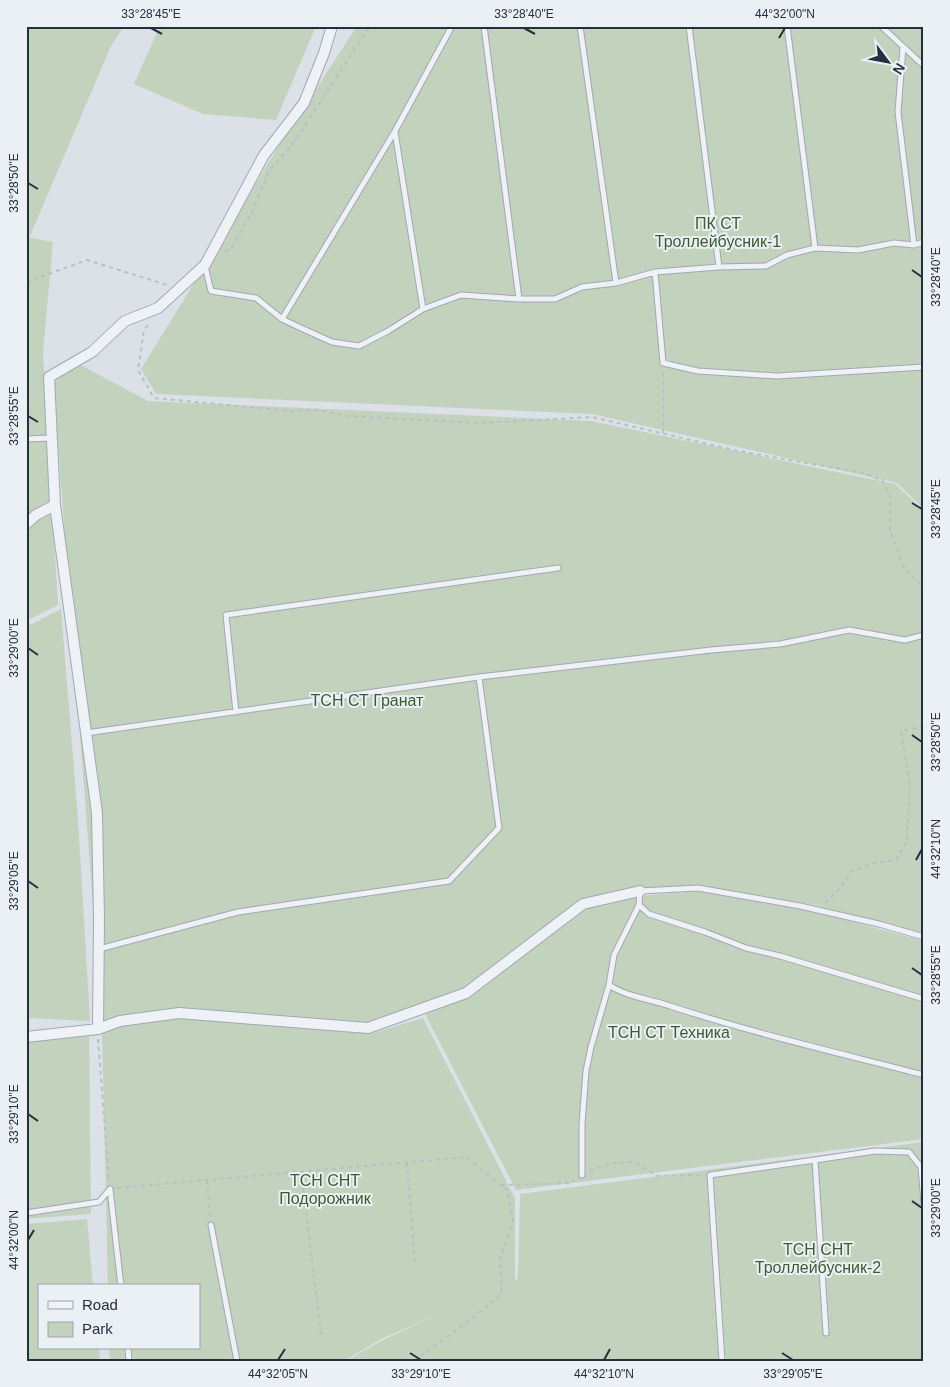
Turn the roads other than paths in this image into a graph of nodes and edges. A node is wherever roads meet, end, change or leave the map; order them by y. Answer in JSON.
{"nodes":[{"id":1,"x":332,"y":26,"type":"edge"},
{"id":2,"x":452,"y":26,"type":"edge"},
{"id":3,"x":484,"y":26,"type":"edge"},
{"id":4,"x":580,"y":26,"type":"edge"},
{"id":5,"x":689,"y":26,"type":"edge"},
{"id":6,"x":787,"y":26,"type":"edge"},
{"id":7,"x":881,"y":26,"type":"edge"},
{"id":8,"x":903,"y":47,"type":"junction"},
{"id":9,"x":924,"y":66,"type":"edge"},
{"id":10,"x":395,"y":131,"type":"junction"},
{"id":11,"x":924,"y":242,"type":"edge"},
{"id":12,"x":914,"y":245,"type":"junction"},
{"id":13,"x":815,"y":248,"type":"junction"},
{"id":14,"x":205,"y":266,"type":"junction"},
{"id":15,"x":719,"y":267,"type":"junction"},
{"id":16,"x":655,"y":272,"type":"junction"},
{"id":17,"x":616,"y":283,"type":"junction"},
{"id":18,"x":519,"y":300,"type":"junction"},
{"id":19,"x":423,"y":309,"type":"junction"},
{"id":20,"x":282,"y":319,"type":"junction"},
{"id":21,"x":924,"y":367,"type":"edge"},
{"id":22,"x":51,"y":438,"type":"junction"},
{"id":23,"x":26,"y":439,"type":"edge"},
{"id":24,"x":56,"y":505,"type":"junction"},
{"id":25,"x":26,"y":524,"type":"edge"},
{"id":26,"x":558,"y":568,"type":"dead end"},
{"id":27,"x":924,"y":635,"type":"edge"},
{"id":28,"x":479,"y":677,"type":"junction"},
{"id":29,"x":236,"y":712,"type":"junction"},
{"id":30,"x":86,"y":733,"type":"junction"},
{"id":31,"x":640,"y":891,"type":"junction"},
{"id":32,"x":639,"y":905,"type":"junction"},
{"id":33,"x":924,"y":937,"type":"edge"},
{"id":34,"x":99,"y":949,"type":"junction"},
{"id":35,"x":609,"y":985,"type":"junction"},
{"id":36,"x":924,"y":998,"type":"edge"},
{"id":37,"x":98,"y":1029,"type":"junction"},
{"id":38,"x":26,"y":1037,"type":"edge"},
{"id":39,"x":924,"y":1076,"type":"edge"},
{"id":40,"x":815,"y":1160,"type":"junction"},
{"id":41,"x":582,"y":1175,"type":"road end"},
{"id":42,"x":924,"y":1203,"type":"edge"},
{"id":43,"x":26,"y":1213,"type":"edge"},
{"id":44,"x":211,"y":1225,"type":"road end"},
{"id":45,"x":121,"y":1284,"type":"edge"},
{"id":46,"x":826,"y":1333,"type":"dead end"},
{"id":47,"x":237,"y":1361,"type":"edge"},
{"id":48,"x":722,"y":1361,"type":"edge"}],
"edges":[{"from":1,"to":14,"type":"street"},
{"from":2,"to":10,"type":"lane"},
{"from":3,"to":18,"type":"lane"},
{"from":4,"to":17,"type":"lane"},
{"from":5,"to":15,"type":"lane"},
{"from":6,"to":13,"type":"lane"},
{"from":7,"to":8,"type":"lane"},
{"from":8,"to":9,"type":"lane"},
{"from":8,"to":12,"type":"lane"},
{"from":10,"to":19,"type":"lane"},
{"from":10,"to":20,"type":"lane"},
{"from":11,"to":12,"type":"lane"},
{"from":12,"to":13,"type":"lane"},
{"from":13,"to":15,"type":"lane"},
{"from":14,"to":20,"type":"lane"},
{"from":14,"to":22,"type":"street"},
{"from":15,"to":16,"type":"lane"},
{"from":16,"to":17,"type":"lane"},
{"from":16,"to":21,"type":"lane"},
{"from":17,"to":18,"type":"lane"},
{"from":18,"to":19,"type":"lane"},
{"from":19,"to":20,"type":"lane"},
{"from":22,"to":23,"type":"lane"},
{"from":22,"to":24,"type":"street"},
{"from":24,"to":25,"type":"street"},
{"from":24,"to":30,"type":"street"},
{"from":26,"to":29,"type":"lane"},
{"from":27,"to":28,"type":"lane"},
{"from":28,"to":29,"type":"lane"},
{"from":28,"to":34,"type":"lane"},
{"from":29,"to":30,"type":"lane"},
{"from":30,"to":34,"type":"street"},
{"from":31,"to":32,"type":"lane"},
{"from":31,"to":33,"type":"lane"},
{"from":31,"to":37,"type":"street"},
{"from":32,"to":35,"type":"lane"},
{"from":32,"to":36,"type":"lane"},
{"from":34,"to":37,"type":"street"},
{"from":35,"to":39,"type":"lane"},
{"from":35,"to":41,"type":"lane"},
{"from":37,"to":38,"type":"street"},
{"from":40,"to":42,"type":"lane"},
{"from":40,"to":46,"type":"lane"},
{"from":40,"to":48,"type":"lane"},
{"from":43,"to":45,"type":"lane"},
{"from":44,"to":47,"type":"lane"}]}
